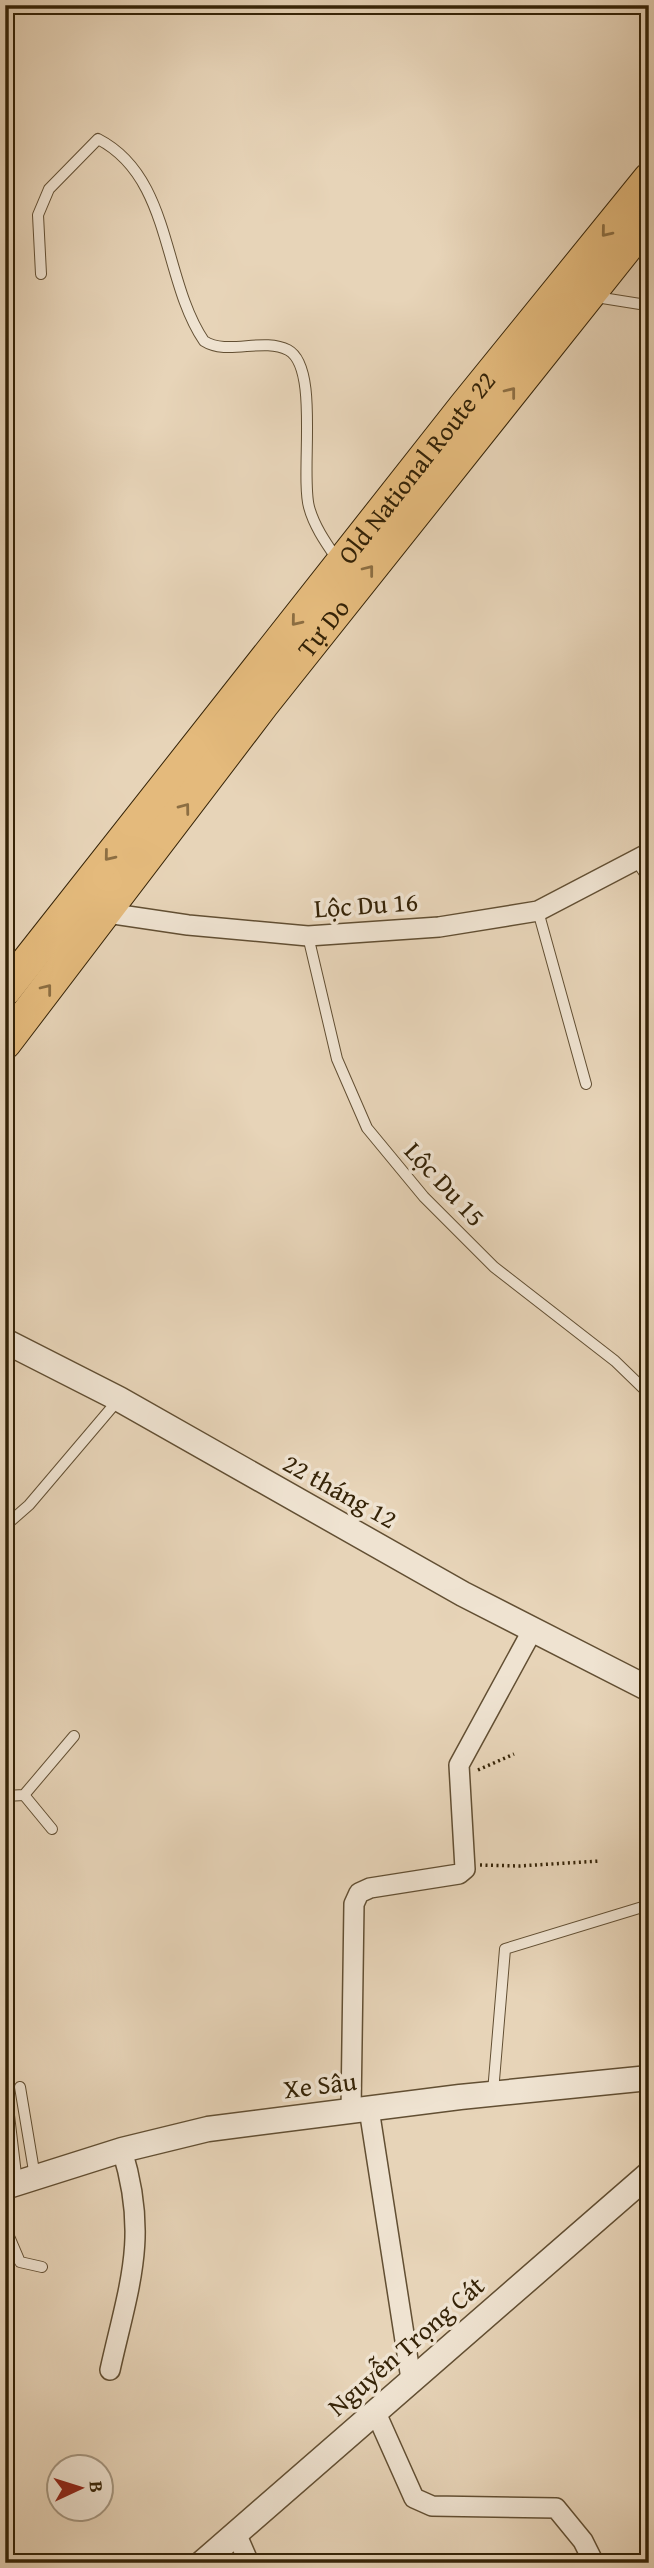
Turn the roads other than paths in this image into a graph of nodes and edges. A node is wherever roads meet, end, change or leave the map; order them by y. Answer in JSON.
{"nodes":[{"id":1,"x":649,"y":179,"type":"edge"},
{"id":2,"x":649,"y":219,"type":"edge"},
{"id":3,"x":41,"y":274,"type":"dead end"},
{"id":4,"x":587,"y":296,"type":"junction"},
{"id":5,"x":640,"y":304,"type":"dead end"},
{"id":6,"x":341,"y":564,"type":"junction"},
{"id":7,"x":643,"y":856,"type":"edge"},
{"id":8,"x":649,"y":880,"type":"edge"},
{"id":9,"x":81,"y":891,"type":"junction"},
{"id":10,"x":538,"y":911,"type":"junction"},
{"id":11,"x":107,"y":913,"type":"junction"},
{"id":12,"x":308,"y":936,"type":"junction"},
{"id":13,"x":5,"y":990,"type":"edge"},
{"id":14,"x":5,"y":1043,"type":"edge"},
{"id":15,"x":586,"y":1084,"type":"dead end"},
{"id":16,"x":5,"y":1341,"type":"edge"},
{"id":17,"x":649,"y":1394,"type":"edge"},
{"id":18,"x":119,"y":1399,"type":"junction"},
{"id":19,"x":5,"y":1526,"type":"edge"},
{"id":20,"x":532,"y":1631,"type":"junction"},
{"id":21,"x":649,"y":1689,"type":"edge"},
{"id":22,"x":74,"y":1736,"type":"dead end"},
{"id":23,"x":24,"y":1795,"type":"junction"},
{"id":24,"x":5,"y":1796,"type":"edge"},
{"id":25,"x":52,"y":1829,"type":"dead end"},
{"id":26,"x":649,"y":1905,"type":"edge"},
{"id":27,"x":649,"y":2078,"type":"edge"},
{"id":28,"x":20,"y":2087,"type":"dead end"},
{"id":29,"x":6,"y":2090,"type":"edge"},
{"id":30,"x":492,"y":2093,"type":"junction"},
{"id":31,"x":360,"y":2110,"type":"junction"},
{"id":32,"x":122,"y":2150,"type":"junction"},
{"id":33,"x":649,"y":2174,"type":"edge"},
{"id":34,"x":19,"y":2183,"type":"edge"},
{"id":35,"x":5,"y":2227,"type":"edge"},
{"id":36,"x":42,"y":2267,"type":"dead end"},
{"id":37,"x":110,"y":2370,"type":"dead end"},
{"id":38,"x":411,"y":2379,"type":"junction"},
{"id":39,"x":376,"y":2413,"type":"junction"},
{"id":40,"x":236,"y":2533,"type":"junction"},
{"id":41,"x":211,"y":2559,"type":"edge"},
{"id":42,"x":248,"y":2563,"type":"edge"},
{"id":43,"x":594,"y":2563,"type":"edge"}],
"edges":[{"from":1,"to":6,"type":"main road","name":"Old National Route 22","one_way":true},
{"from":2,"to":4,"type":"main road","name":"Tự Do"},
{"from":3,"to":6,"type":"lane"},
{"from":4,"to":5,"type":"lane"},
{"from":11,"to":4,"type":"main road","name":"Tự Do","one_way":true},
{"from":6,"to":9,"type":"main road","name":"Old National Route 22","one_way":true},
{"from":7,"to":8,"type":"lane"},
{"from":7,"to":10,"type":"street","name":"Lộc Du 16"},
{"from":9,"to":11,"type":"street"},
{"from":9,"to":13,"type":"main road","name":"Old National Route 22"},
{"from":10,"to":12,"type":"street","name":"Lộc Du 16"},
{"from":10,"to":15,"type":"lane"},
{"from":11,"to":12,"type":"street","name":"Lộc Du 16"},
{"from":14,"to":11,"type":"main road","name":"Tự Do","one_way":true},
{"from":12,"to":17,"type":"lane","name":"Lộc Du 15"},
{"from":16,"to":18,"type":"street","name":"22 tháng 12"},
{"from":18,"to":19,"type":"lane"},
{"from":18,"to":20,"type":"street","name":"22 tháng 12"},
{"from":20,"to":21,"type":"street","name":"22 tháng 12"},
{"from":20,"to":31,"type":"street"},
{"from":22,"to":23,"type":"lane"},
{"from":23,"to":24,"type":"lane"},
{"from":23,"to":25,"type":"lane"},
{"from":26,"to":30,"type":"lane"},
{"from":27,"to":30,"type":"street","name":"Xe Sâu"},
{"from":28,"to":34,"type":"lane"},
{"from":29,"to":34,"type":"lane"},
{"from":30,"to":31,"type":"street","name":"Xe Sâu"},
{"from":31,"to":32,"type":"street","name":"Xe Sâu"},
{"from":31,"to":38,"type":"street"},
{"from":32,"to":34,"type":"street","name":"Xe Sâu"},
{"from":32,"to":37,"type":"street"},
{"from":33,"to":38,"type":"street","name":"Nguyễn Trọng Cát"},
{"from":35,"to":36,"type":"lane"},
{"from":38,"to":39,"type":"street","name":"Nguyễn Trọng Cát"},
{"from":39,"to":40,"type":"street","name":"Nguyễn Trọng Cát"},
{"from":39,"to":43,"type":"street"},
{"from":40,"to":41,"type":"street","name":"Nguyễn Trọng Cát"},
{"from":40,"to":42,"type":"street"}]}
